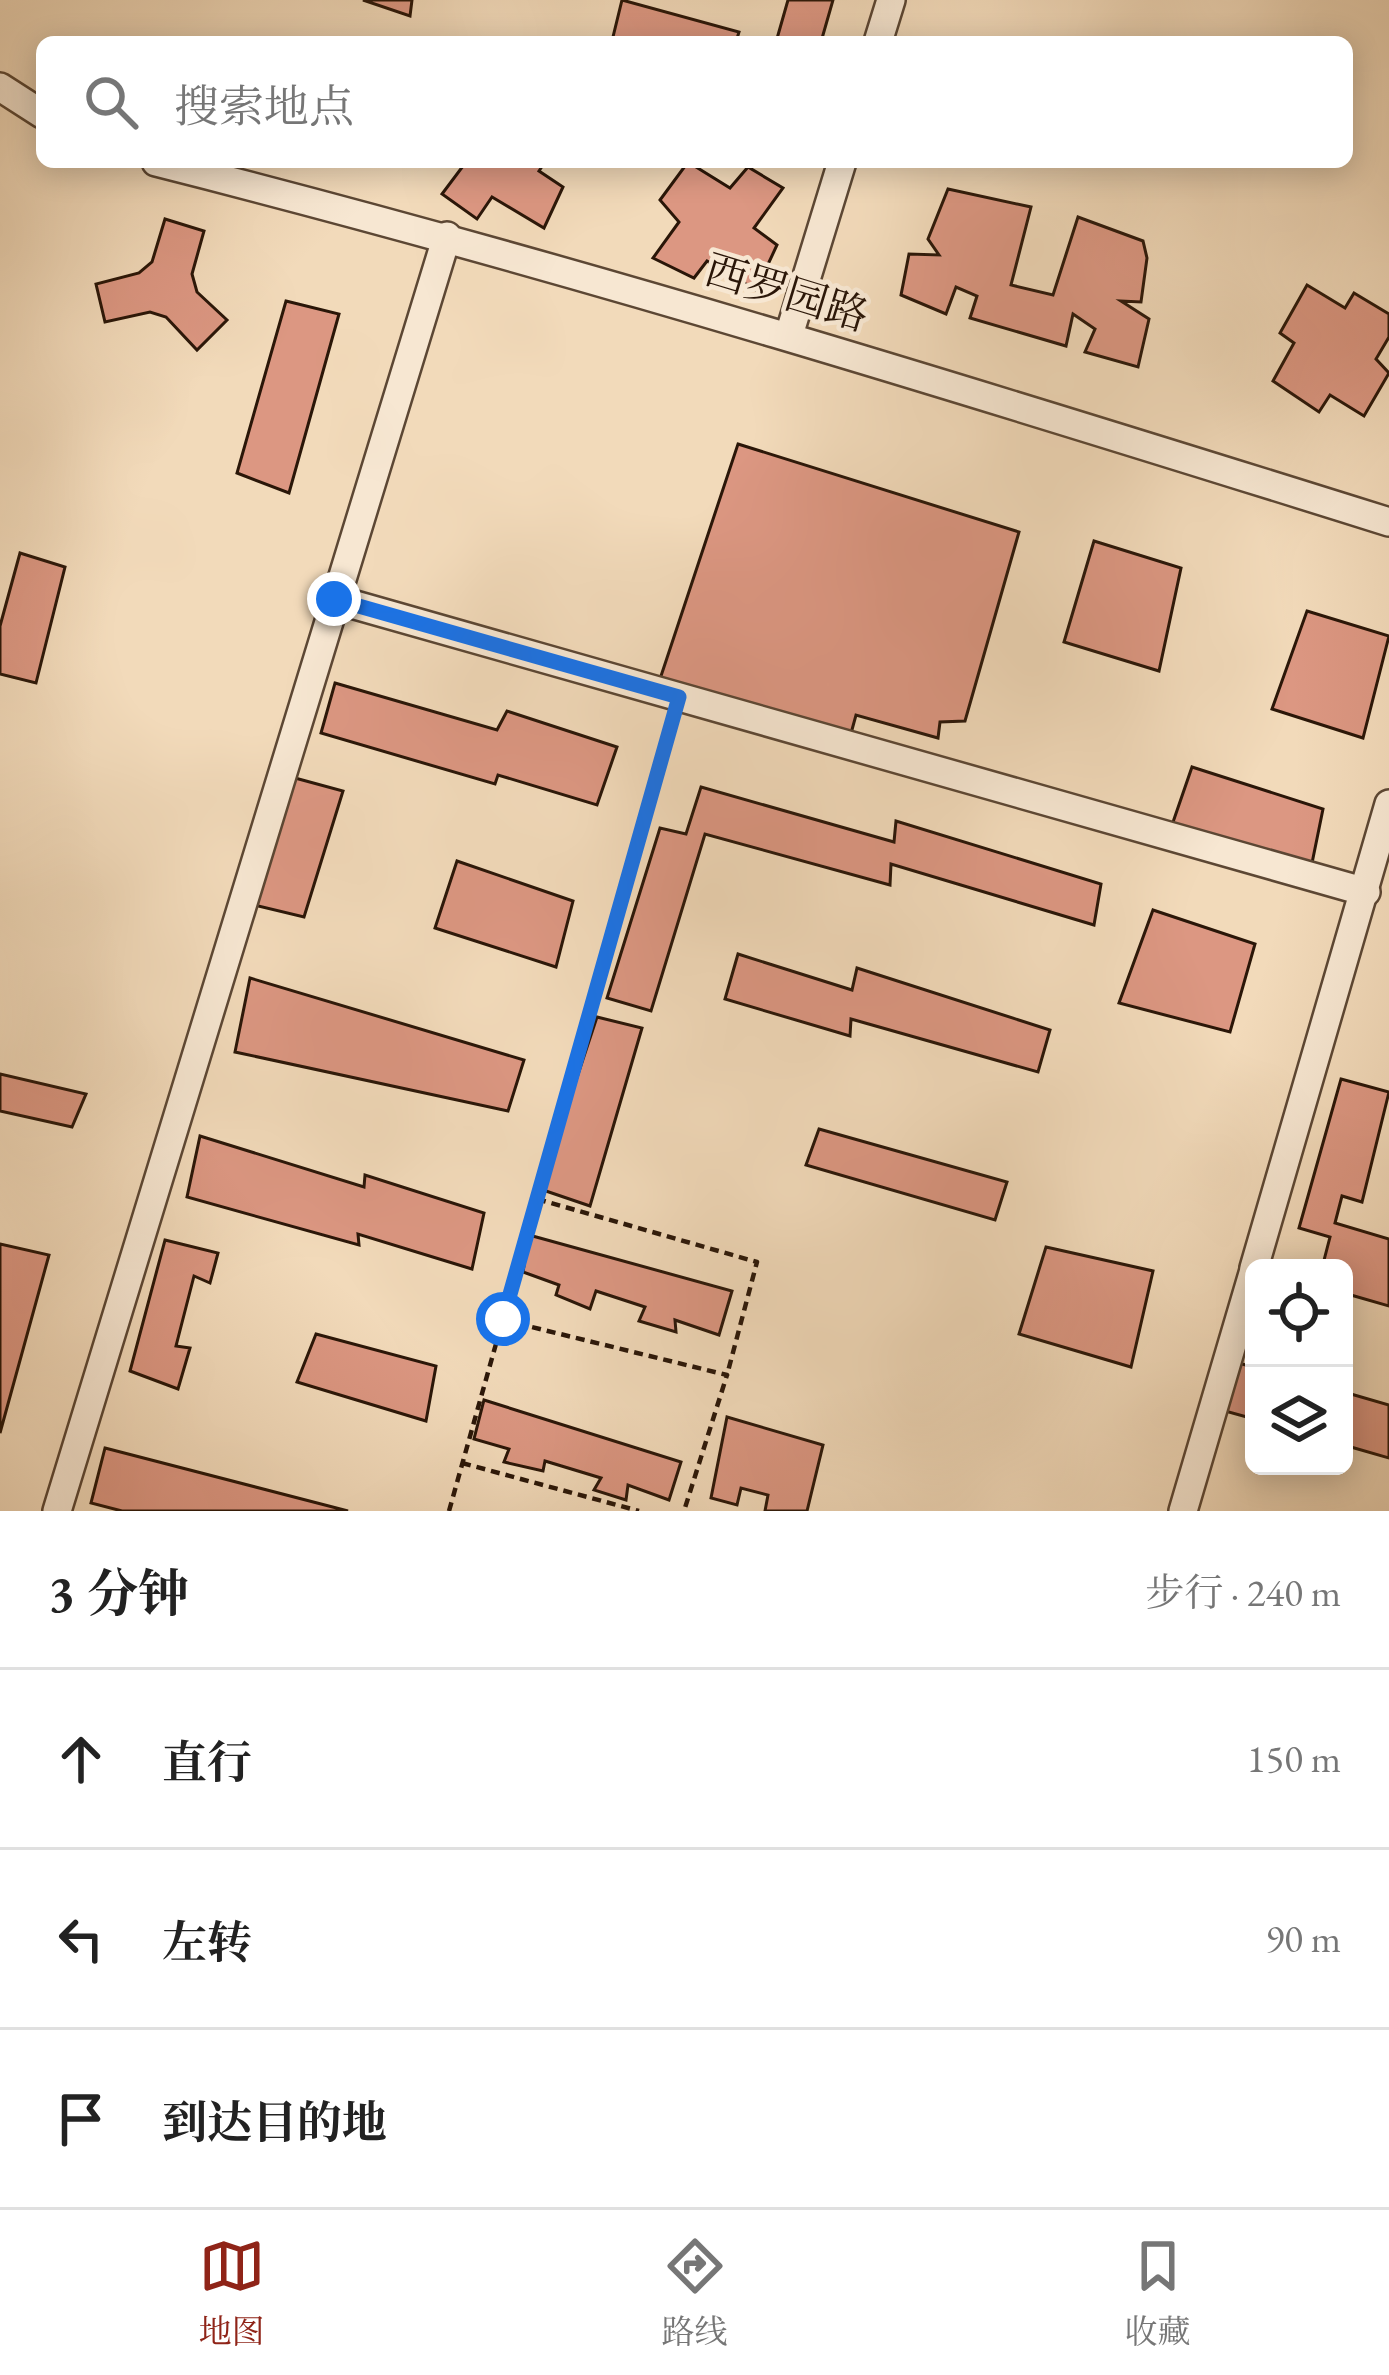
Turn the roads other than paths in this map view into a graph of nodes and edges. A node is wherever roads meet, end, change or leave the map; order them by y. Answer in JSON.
{"nodes":[{"id":1,"x":891,"y":0,"type":"edge"},
{"id":2,"x":880,"y":36,"type":"edge"},
{"id":3,"x":0,"y":87,"type":"edge"},
{"id":4,"x":36,"y":110,"type":"edge"},
{"id":5,"x":180,"y":168,"type":"edge"},
{"id":6,"x":840,"y":168,"type":"edge"},
{"id":7,"x":448,"y":236,"type":"junction"},
{"id":8,"x":789,"y":335,"type":"junction"},
{"id":9,"x":1389,"y":522,"type":"edge"},
{"id":10,"x":334,"y":599,"type":"junction"},
{"id":11,"x":1389,"y":803,"type":"edge"},
{"id":12,"x":1366,"y":892,"type":"junction"},
{"id":13,"x":1257,"y":1259,"type":"edge"},
{"id":14,"x":1245,"y":1300,"type":"edge"},
{"id":15,"x":57,"y":1511,"type":"edge"},
{"id":16,"x":1183,"y":1511,"type":"edge"}],
"edges":[{"from":1,"to":2,"type":"street"},
{"from":3,"to":4,"type":"street"},
{"from":5,"to":7,"type":"street","name":"西罗园路"},
{"from":6,"to":8,"type":"street"},
{"from":7,"to":8,"type":"street","name":"西罗园路"},
{"from":7,"to":10,"type":"street"},
{"from":8,"to":9,"type":"street","name":"西罗园路"},
{"from":10,"to":12,"type":"street"},
{"from":10,"to":15,"type":"street"},
{"from":11,"to":12,"type":"street"},
{"from":12,"to":13,"type":"street"},
{"from":14,"to":16,"type":"street"}]}
